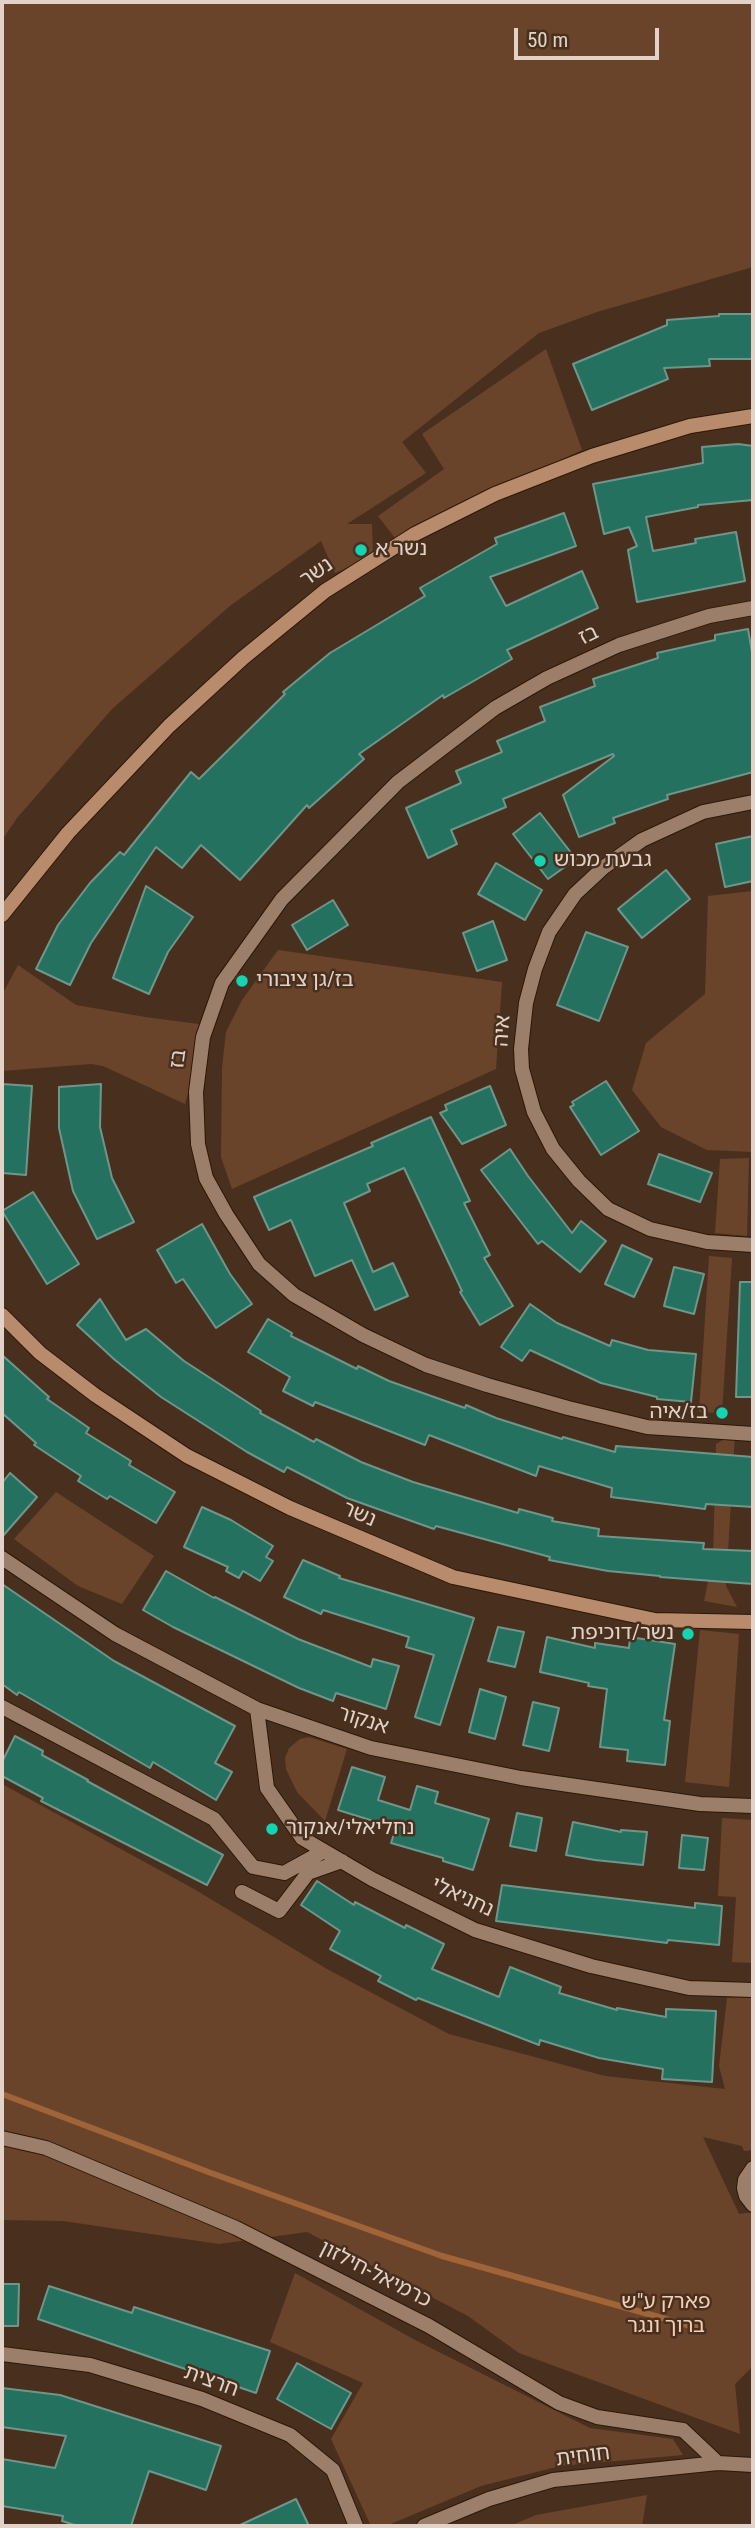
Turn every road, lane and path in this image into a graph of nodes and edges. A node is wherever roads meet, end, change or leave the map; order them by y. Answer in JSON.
{"nodes":[{"id":1,"x":753,"y":416,"type":"edge"},
{"id":2,"x":753,"y":608,"type":"edge"},
{"id":3,"x":753,"y":802,"type":"edge"},
{"id":4,"x":2,"y":915,"type":"edge"},
{"id":5,"x":753,"y":1245,"type":"edge"},
{"id":6,"x":2,"y":1315,"type":"edge"},
{"id":7,"x":753,"y":1434,"type":"edge"},
{"id":8,"x":2,"y":1558,"type":"edge"},
{"id":9,"x":753,"y":1622,"type":"edge"},
{"id":10,"x":2,"y":1707,"type":"edge"},
{"id":11,"x":257,"y":1709,"type":"junction"},
{"id":12,"x":753,"y":1807,"type":"edge"},
{"id":13,"x":324,"y":1851,"type":"junction"},
{"id":14,"x":342,"y":1861,"type":"junction"},
{"id":15,"x":242,"y":1892,"type":"dead end"},
{"id":16,"x":753,"y":1990,"type":"edge"},
{"id":17,"x":2,"y":2138,"type":"edge"},
{"id":18,"x":753,"y":2168,"type":"edge"},
{"id":19,"x":753,"y":2205,"type":"edge"},
{"id":20,"x":2,"y":2354,"type":"edge"},
{"id":21,"x":718,"y":2463,"type":"junction"},
{"id":22,"x":753,"y":2465,"type":"edge"},
{"id":23,"x":356,"y":2526,"type":"edge"},
{"id":24,"x":424,"y":2526,"type":"edge"}],
"edges":[{"from":1,"to":4,"type":"street","name":"נשר"},
{"from":2,"to":7,"type":"street","name":"בז"},
{"from":3,"to":5,"type":"street","name":"איה"},
{"from":6,"to":9,"type":"street","name":"נשר"},
{"from":8,"to":11,"type":"street","name":"אנקור"},
{"from":10,"to":13,"type":"street"},
{"from":11,"to":12,"type":"street","name":"אנקור"},
{"from":11,"to":13,"type":"street","name":"נחניאלי"},
{"from":13,"to":14,"type":"street","name":"נחניאלי"},
{"from":14,"to":15,"type":"street"},
{"from":14,"to":16,"type":"street","name":"נחניאלי"},
{"from":17,"to":21,"type":"street","name":"כרמיאל-חילזון"},
{"from":18,"to":19,"type":"street"},
{"from":20,"to":23,"type":"street","name":"חרצית"},
{"from":21,"to":22,"type":"street","name":"חוחית"},
{"from":21,"to":24,"type":"street","name":"חוחית"}]}
